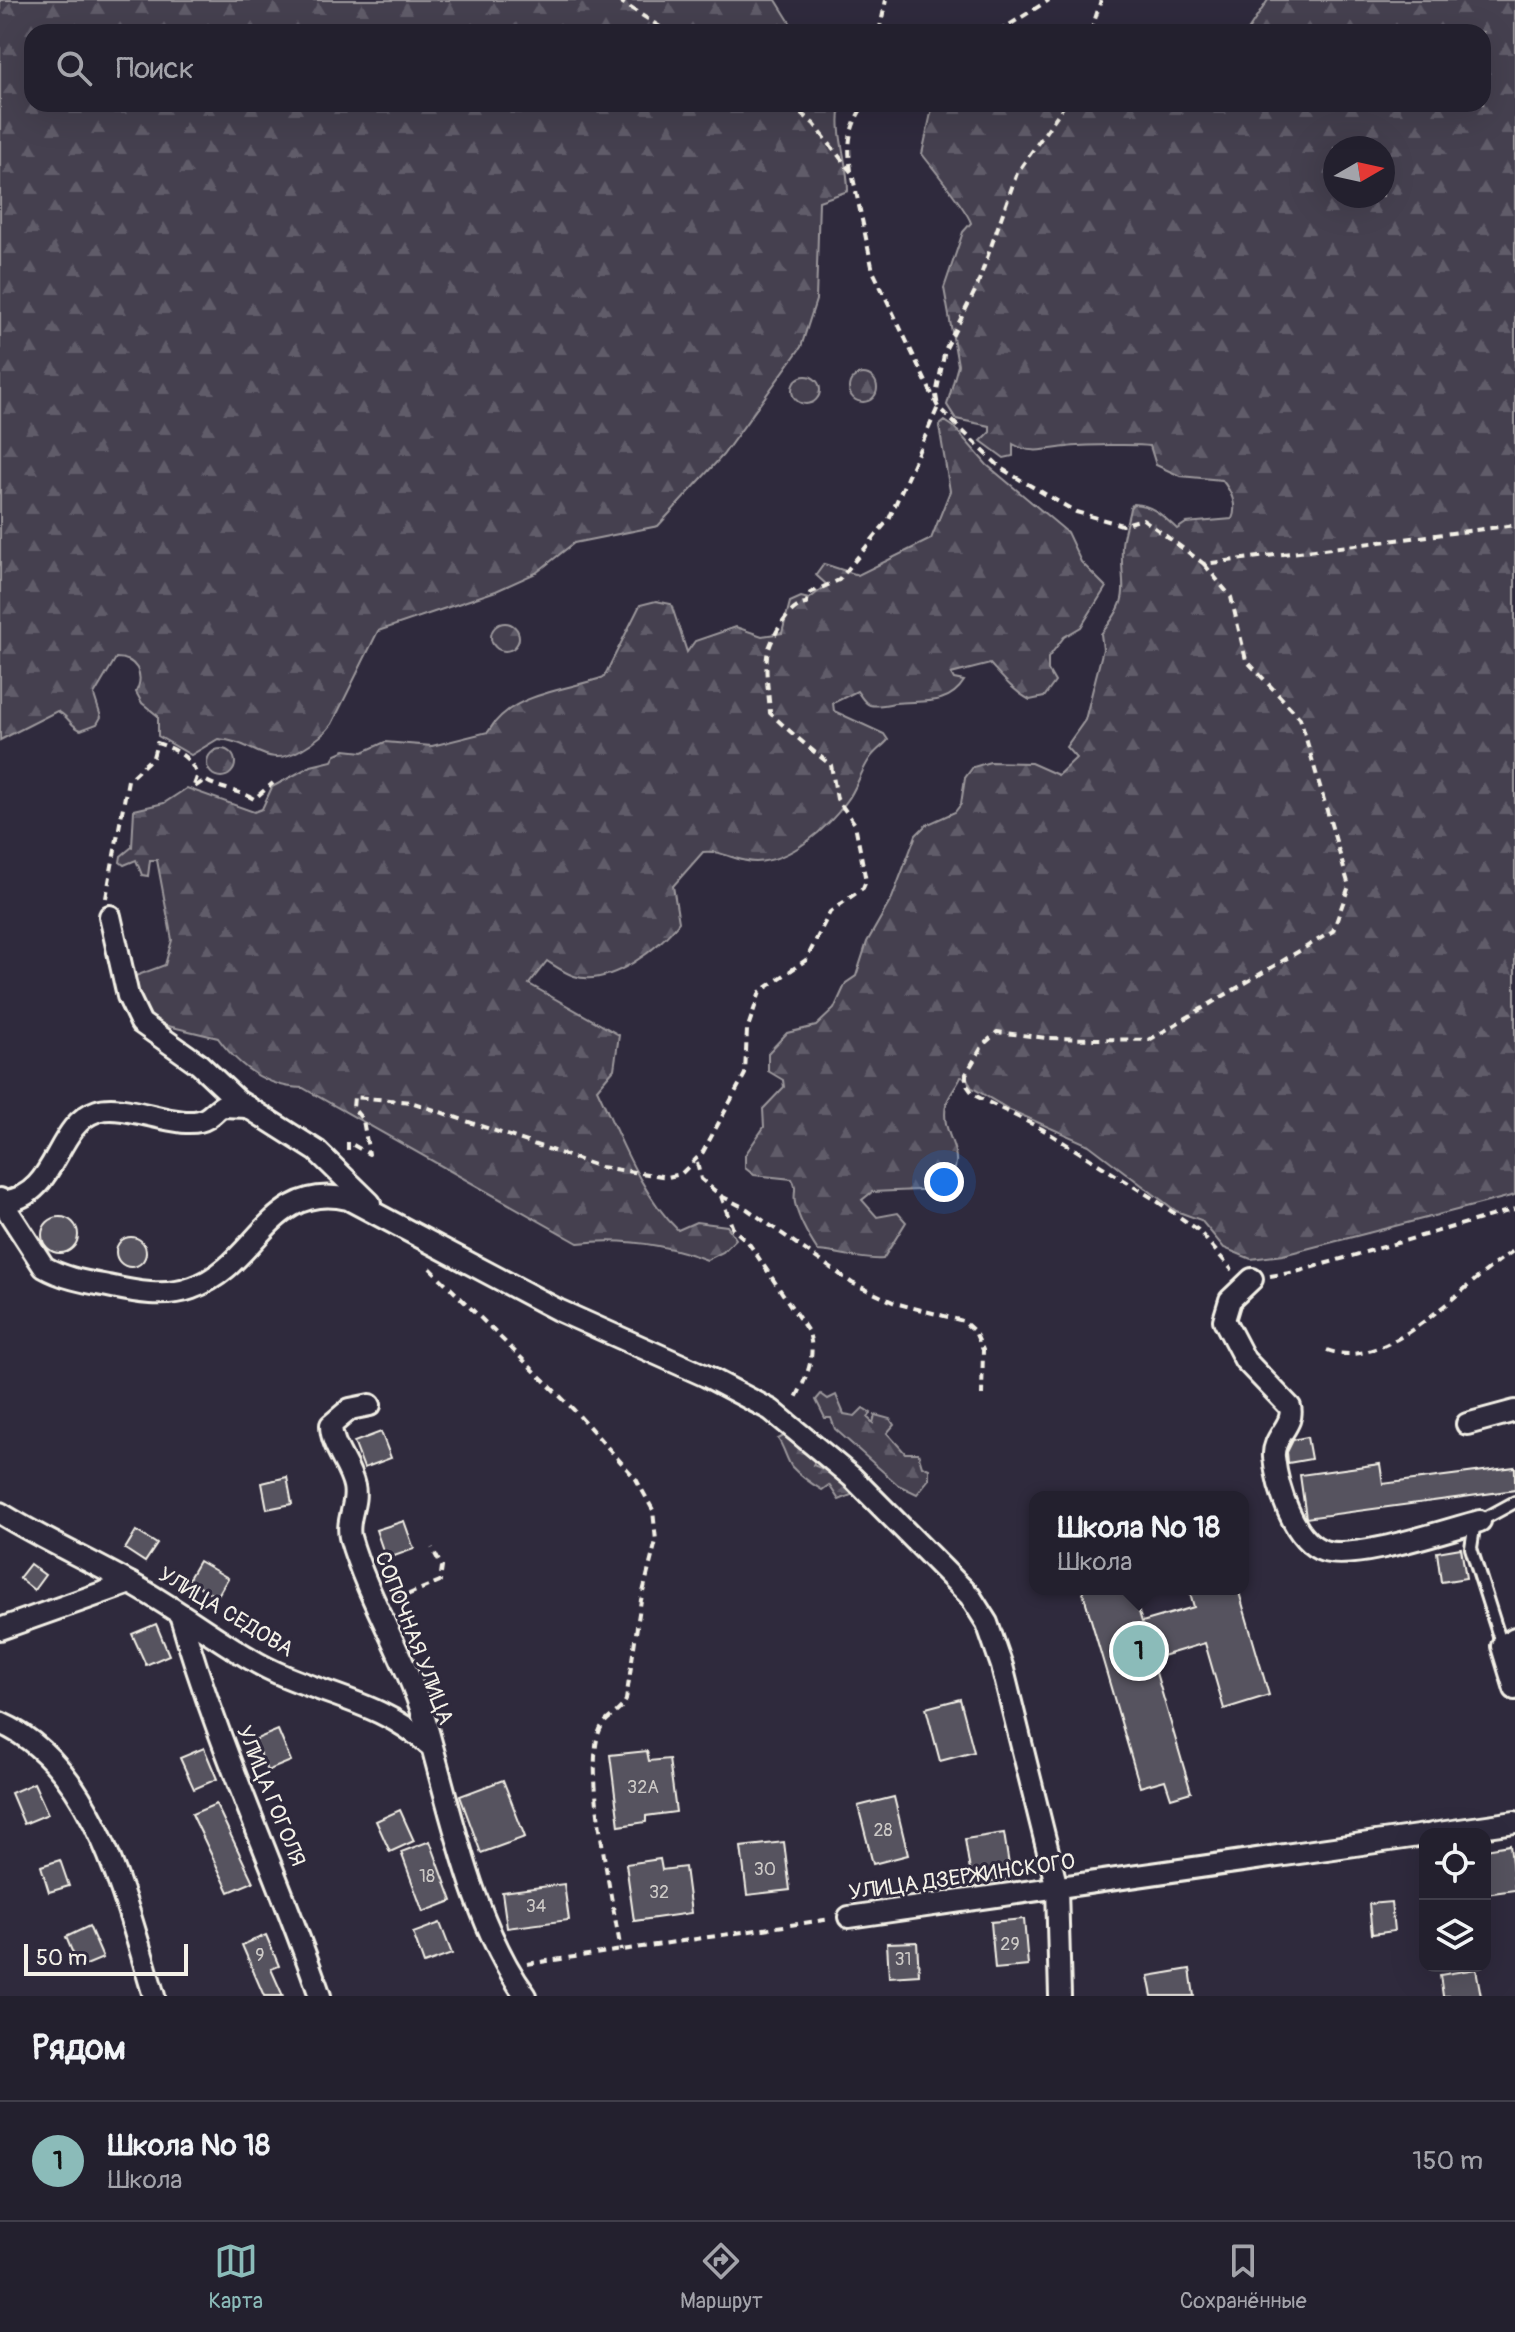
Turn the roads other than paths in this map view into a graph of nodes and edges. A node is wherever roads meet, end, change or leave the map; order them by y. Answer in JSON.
{"nodes":[{"id":1,"x":110,"y":916,"type":"road end"},
{"id":2,"x":248,"y":1107,"type":"junction"},
{"id":3,"x":1,"y":1201,"type":"edge"},
{"id":4,"x":396,"y":1222,"type":"junction"},
{"id":5,"x":1252,"y":1279,"type":"road end"},
{"id":6,"x":370,"y":1405,"type":"dead end"},
{"id":7,"x":1515,"y":1411,"type":"edge"},
{"id":8,"x":1467,"y":1424,"type":"dead end"},
{"id":9,"x":1515,"y":1502,"type":"edge"},
{"id":10,"x":0,"y":1513,"type":"edge"},
{"id":11,"x":1480,"y":1521,"type":"junction"},
{"id":12,"x":130,"y":1583,"type":"junction"},
{"id":13,"x":180,"y":1614,"type":"junction"},
{"id":14,"x":0,"y":1629,"type":"edge"},
{"id":15,"x":1508,"y":1642,"type":"edge"},
{"id":16,"x":1515,"y":1689,"type":"edge"},
{"id":17,"x":0,"y":1723,"type":"edge"},
{"id":18,"x":429,"y":1745,"type":"junction"},
{"id":19,"x":1515,"y":1822,"type":"edge"},
{"id":20,"x":1474,"y":1828,"type":"edge"},
{"id":21,"x":1419,"y":1836,"type":"edge"},
{"id":22,"x":1057,"y":1888,"type":"junction"},
{"id":23,"x":849,"y":1917,"type":"road end"},
{"id":24,"x":154,"y":1996,"type":"edge"},
{"id":25,"x":320,"y":1996,"type":"edge"},
{"id":26,"x":526,"y":1996,"type":"edge"},
{"id":27,"x":1060,"y":1996,"type":"edge"}],
"edges":[{"from":1,"to":2,"type":"street"},
{"from":2,"to":3,"type":"street"},
{"from":2,"to":4,"type":"street"},
{"from":3,"to":4,"type":"street"},
{"from":4,"to":22,"type":"street"},
{"from":5,"to":11,"type":"street"},
{"from":6,"to":18,"type":"street","name":"СОПОЧНАЯ УЛИЦА"},
{"from":7,"to":8,"type":"street"},
{"from":9,"to":11,"type":"lane"},
{"from":10,"to":12,"type":"street","name":"УЛИЦА СЕДОВА"},
{"from":11,"to":15,"type":"lane"},
{"from":12,"to":13,"type":"street","name":"УЛИЦА СЕДОВА"},
{"from":12,"to":14,"type":"street"},
{"from":13,"to":18,"type":"street","name":"УЛИЦА СЕДОВА"},
{"from":13,"to":25,"type":"street","name":"УЛИЦА ГОГОЛЯ"},
{"from":15,"to":16,"type":"street"},
{"from":17,"to":24,"type":"street"},
{"from":18,"to":26,"type":"street","name":"СОПОЧНАЯ УЛИЦА"},
{"from":19,"to":20,"type":"street"},
{"from":21,"to":22,"type":"street","name":"УЛИЦА ДЗЕРЖИНСКОГО"},
{"from":22,"to":23,"type":"street","name":"УЛИЦА ДЗЕРЖИНСКОГО"},
{"from":22,"to":27,"type":"street"}]}
